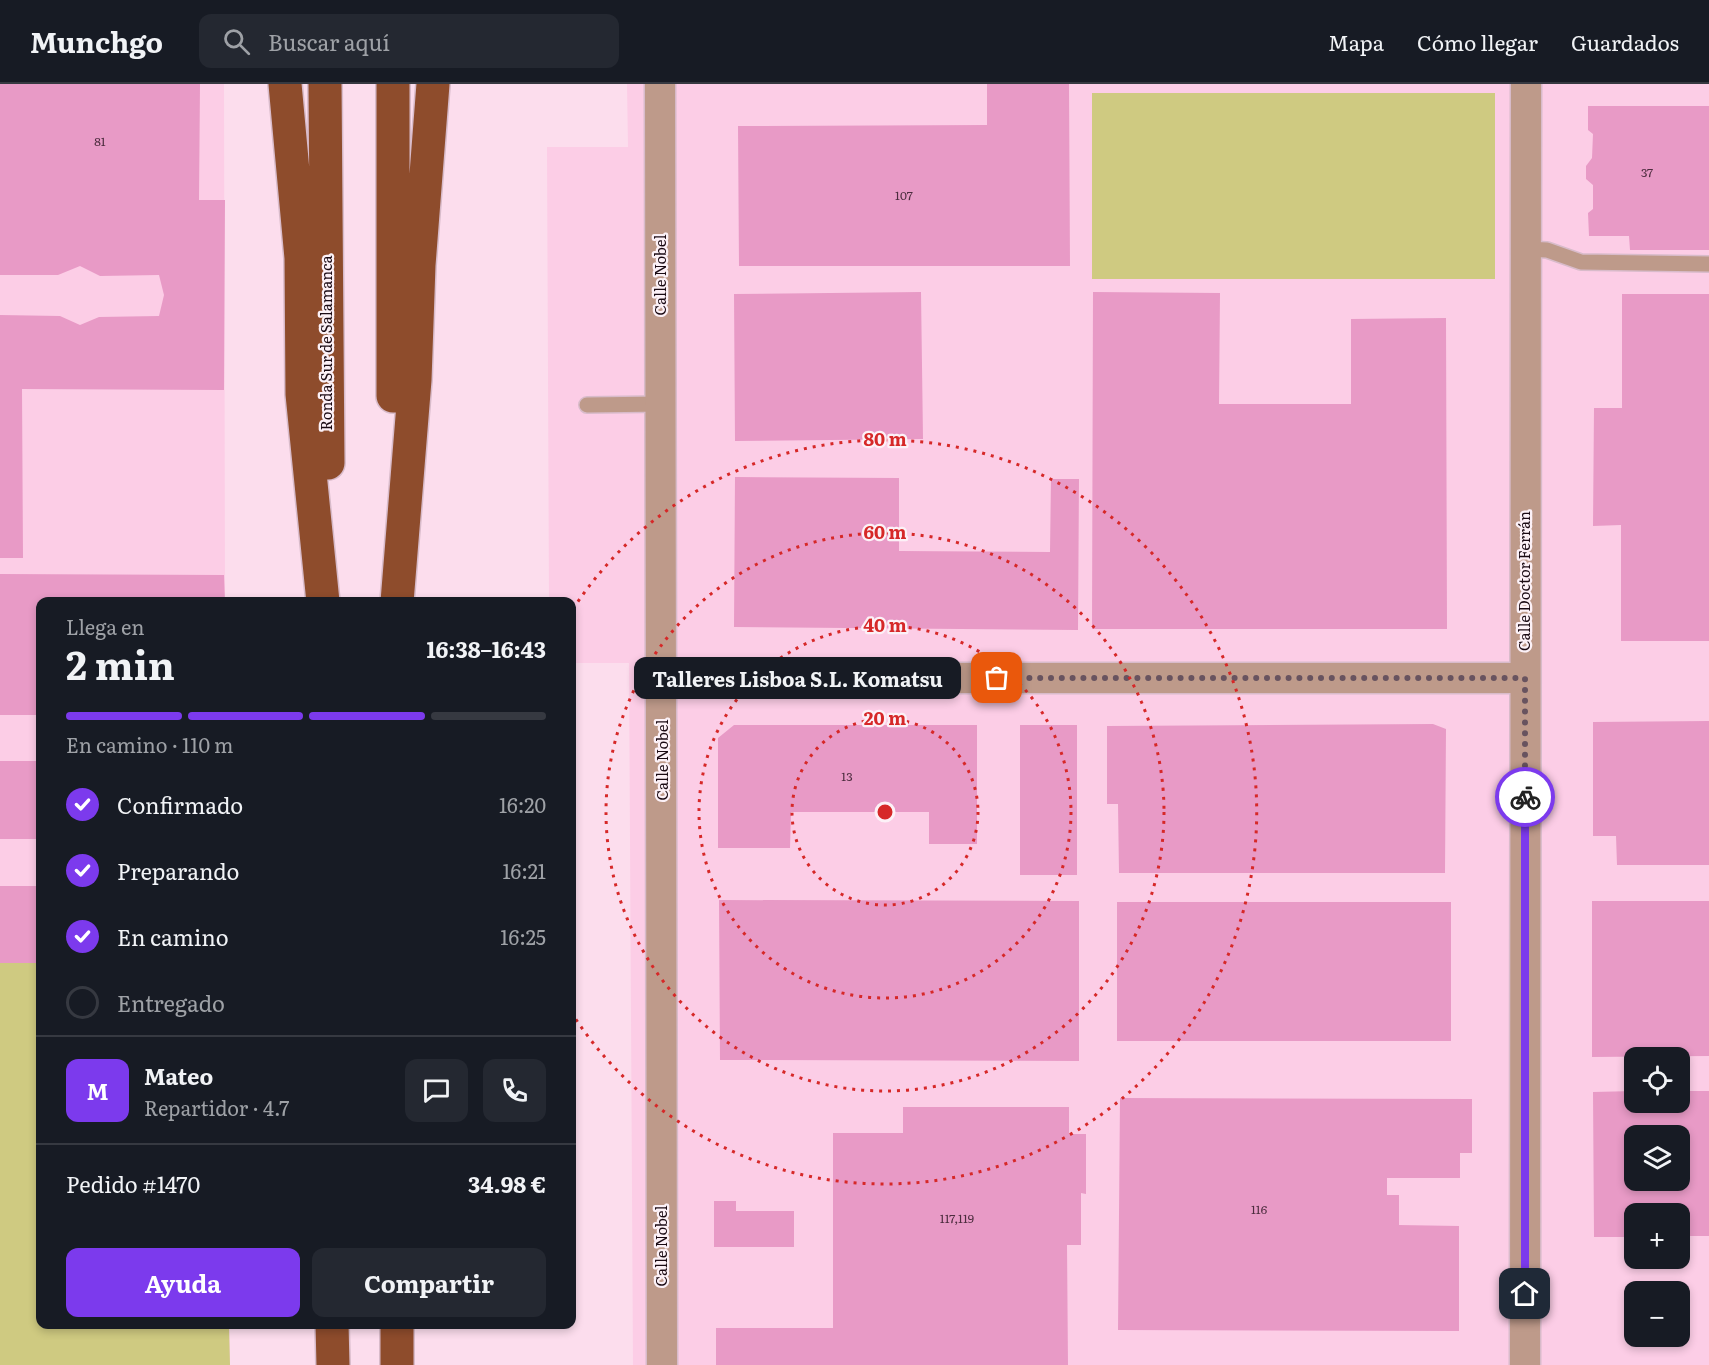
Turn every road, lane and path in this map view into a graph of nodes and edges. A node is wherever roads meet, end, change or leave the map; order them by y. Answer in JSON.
{"nodes":[{"id":1,"x":285,"y":84,"type":"edge"},
{"id":2,"x":326,"y":84,"type":"edge"},
{"id":3,"x":393,"y":84,"type":"edge"},
{"id":4,"x":433,"y":84,"type":"edge"},
{"id":5,"x":660,"y":84,"type":"edge"},
{"id":6,"x":1526,"y":84,"type":"edge"},
{"id":7,"x":1525,"y":249,"type":"junction"},
{"id":8,"x":1709,"y":264,"type":"edge"},
{"id":9,"x":662,"y":404,"type":"junction"},
{"id":10,"x":587,"y":405,"type":"dead end"},
{"id":11,"x":322,"y":597,"type":"edge"},
{"id":12,"x":329,"y":597,"type":"edge"},
{"id":13,"x":395,"y":597,"type":"edge"},
{"id":14,"x":395,"y":597,"type":"edge"},
{"id":15,"x":663,"y":678,"type":"junction"},
{"id":16,"x":1525,"y":678,"type":"junction"},
{"id":17,"x":332,"y":1329,"type":"edge"},
{"id":18,"x":397,"y":1329,"type":"edge"},
{"id":19,"x":333,"y":1365,"type":"edge"},
{"id":20,"x":397,"y":1365,"type":"edge"},
{"id":21,"x":662,"y":1365,"type":"edge"},
{"id":22,"x":1525,"y":1365,"type":"edge"}],
"edges":[{"from":1,"to":11,"type":"highway"},
{"from":2,"to":12,"type":"highway","name":"Ronda Sur de Salamanca"},
{"from":3,"to":13,"type":"highway"},
{"from":4,"to":14,"type":"highway"},
{"from":5,"to":9,"type":"street","name":"Calle Nobel"},
{"from":6,"to":7,"type":"street","name":"Calle Doctor Ferrán"},
{"from":7,"to":8,"type":"lane"},
{"from":7,"to":16,"type":"street","name":"Calle Doctor Ferrán"},
{"from":9,"to":10,"type":"lane"},
{"from":9,"to":15,"type":"street","name":"Calle Nobel"},
{"from":15,"to":16,"type":"street"},
{"from":15,"to":21,"type":"street","name":"Calle Nobel"},
{"from":16,"to":22,"type":"street","name":"Calle Doctor Ferrán"},
{"from":17,"to":19,"type":"highway"},
{"from":18,"to":20,"type":"highway"}]}
